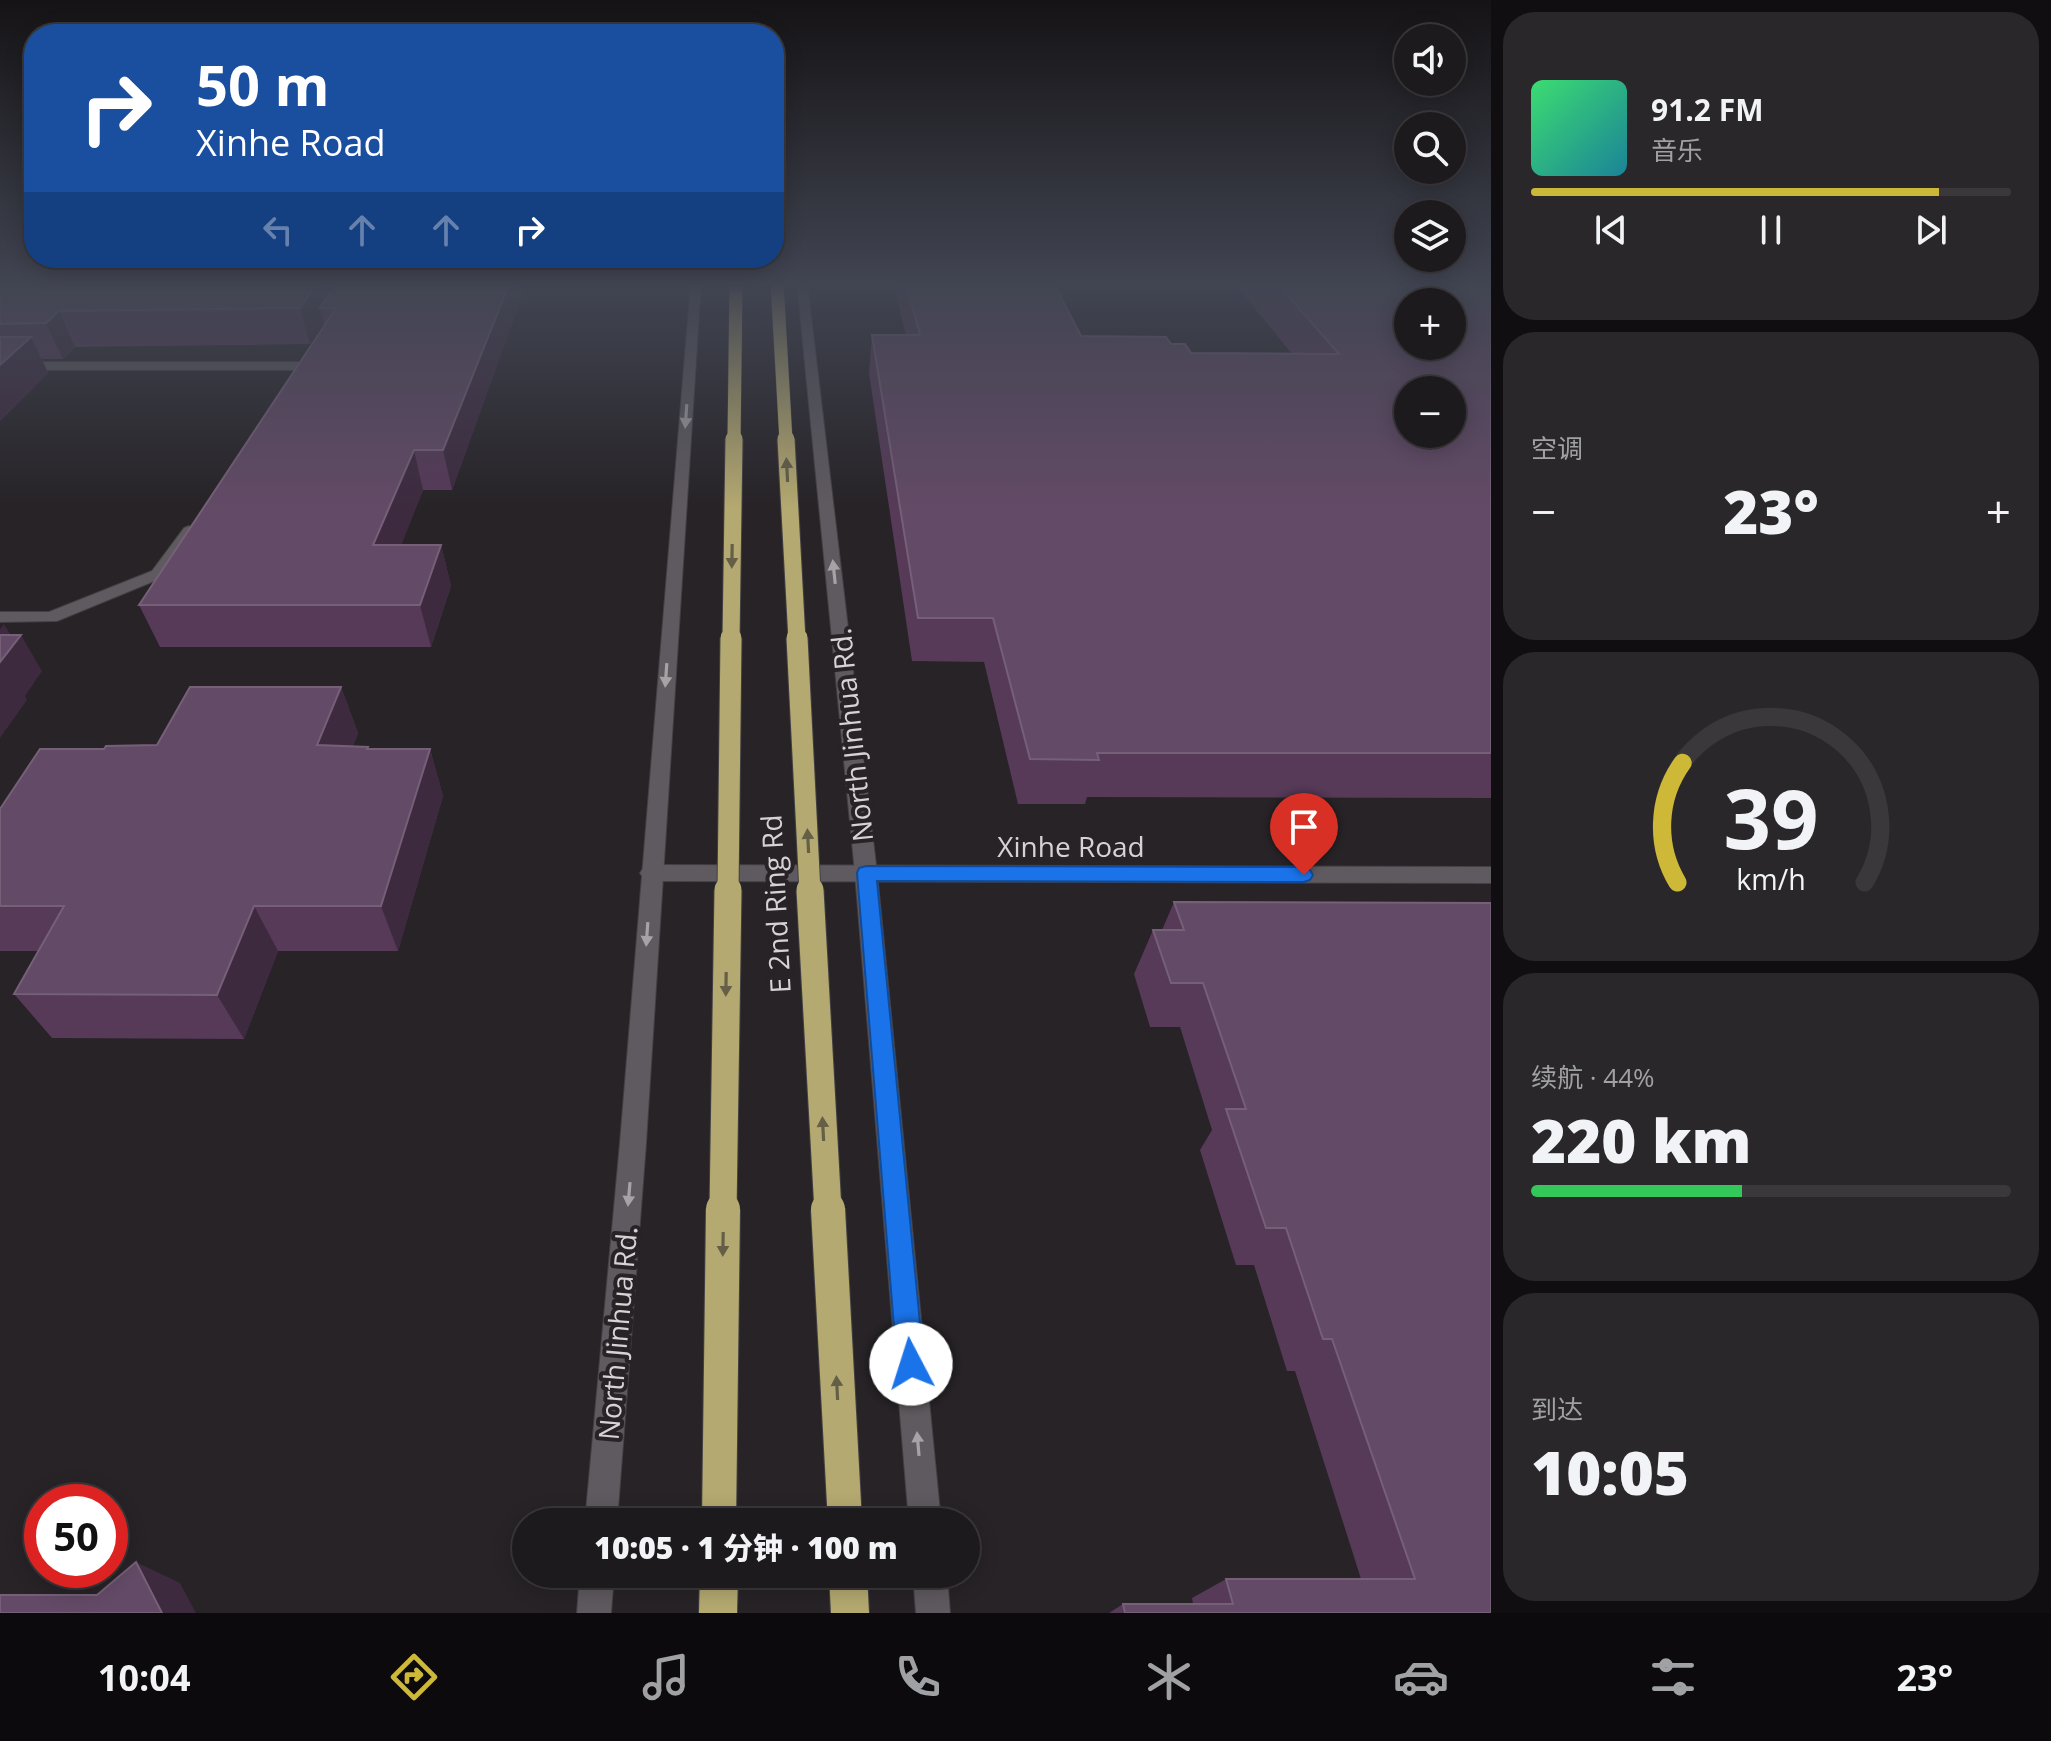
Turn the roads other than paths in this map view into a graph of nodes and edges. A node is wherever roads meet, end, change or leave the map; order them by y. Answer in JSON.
{"nodes":[{"id":1,"x":312,"y":357,"type":"edge"},
{"id":2,"x":690,"y":357,"type":"edge"},
{"id":3,"x":735,"y":357,"type":"edge"},
{"id":4,"x":781,"y":357,"type":"edge"},
{"id":5,"x":810,"y":357,"type":"edge"},
{"id":6,"x":0,"y":366,"type":"edge"},
{"id":7,"x":195,"y":522,"type":"edge"},
{"id":8,"x":0,"y":617,"type":"edge"},
{"id":9,"x":651,"y":873,"type":"junction"},
{"id":10,"x":866,"y":873,"type":"junction"},
{"id":11,"x":1491,"y":875,"type":"edge"},
{"id":12,"x":602,"y":1508,"type":"edge"},
{"id":13,"x":719,"y":1508,"type":"edge"},
{"id":14,"x":844,"y":1508,"type":"edge"},
{"id":15,"x":924,"y":1508,"type":"edge"},
{"id":16,"x":596,"y":1588,"type":"edge"},
{"id":17,"x":719,"y":1588,"type":"edge"},
{"id":18,"x":849,"y":1588,"type":"edge"},
{"id":19,"x":931,"y":1588,"type":"edge"},
{"id":20,"x":594,"y":1613,"type":"edge"},
{"id":21,"x":718,"y":1613,"type":"edge"},
{"id":22,"x":850,"y":1613,"type":"edge"},
{"id":23,"x":933,"y":1613,"type":"edge"}],
"edges":[{"from":1,"to":6,"type":"main road"},
{"from":2,"to":9,"type":"main road","name":"North Jinhua Rd.","one_way":true},
{"from":3,"to":13,"type":"highway","name":"E 2nd Ring Rd","one_way":true,"bridge":true},
{"from":14,"to":4,"type":"highway","name":"E 2nd Ring Rd","one_way":true,"bridge":true},
{"from":10,"to":5,"type":"main road","name":"North Jinhua Rd.","one_way":true},
{"from":7,"to":8,"type":"main road"},
{"from":9,"to":10,"type":"main road","name":"Xinhe Road"},
{"from":9,"to":12,"type":"main road","name":"North Jinhua Rd.","one_way":true},
{"from":10,"to":11,"type":"main road","name":"Xinhe Road"},
{"from":15,"to":10,"type":"main road","name":"North Jinhua Rd.","one_way":true},
{"from":16,"to":20,"type":"main road"},
{"from":17,"to":21,"type":"highway"},
{"from":18,"to":22,"type":"highway"},
{"from":19,"to":23,"type":"main road"}]}
